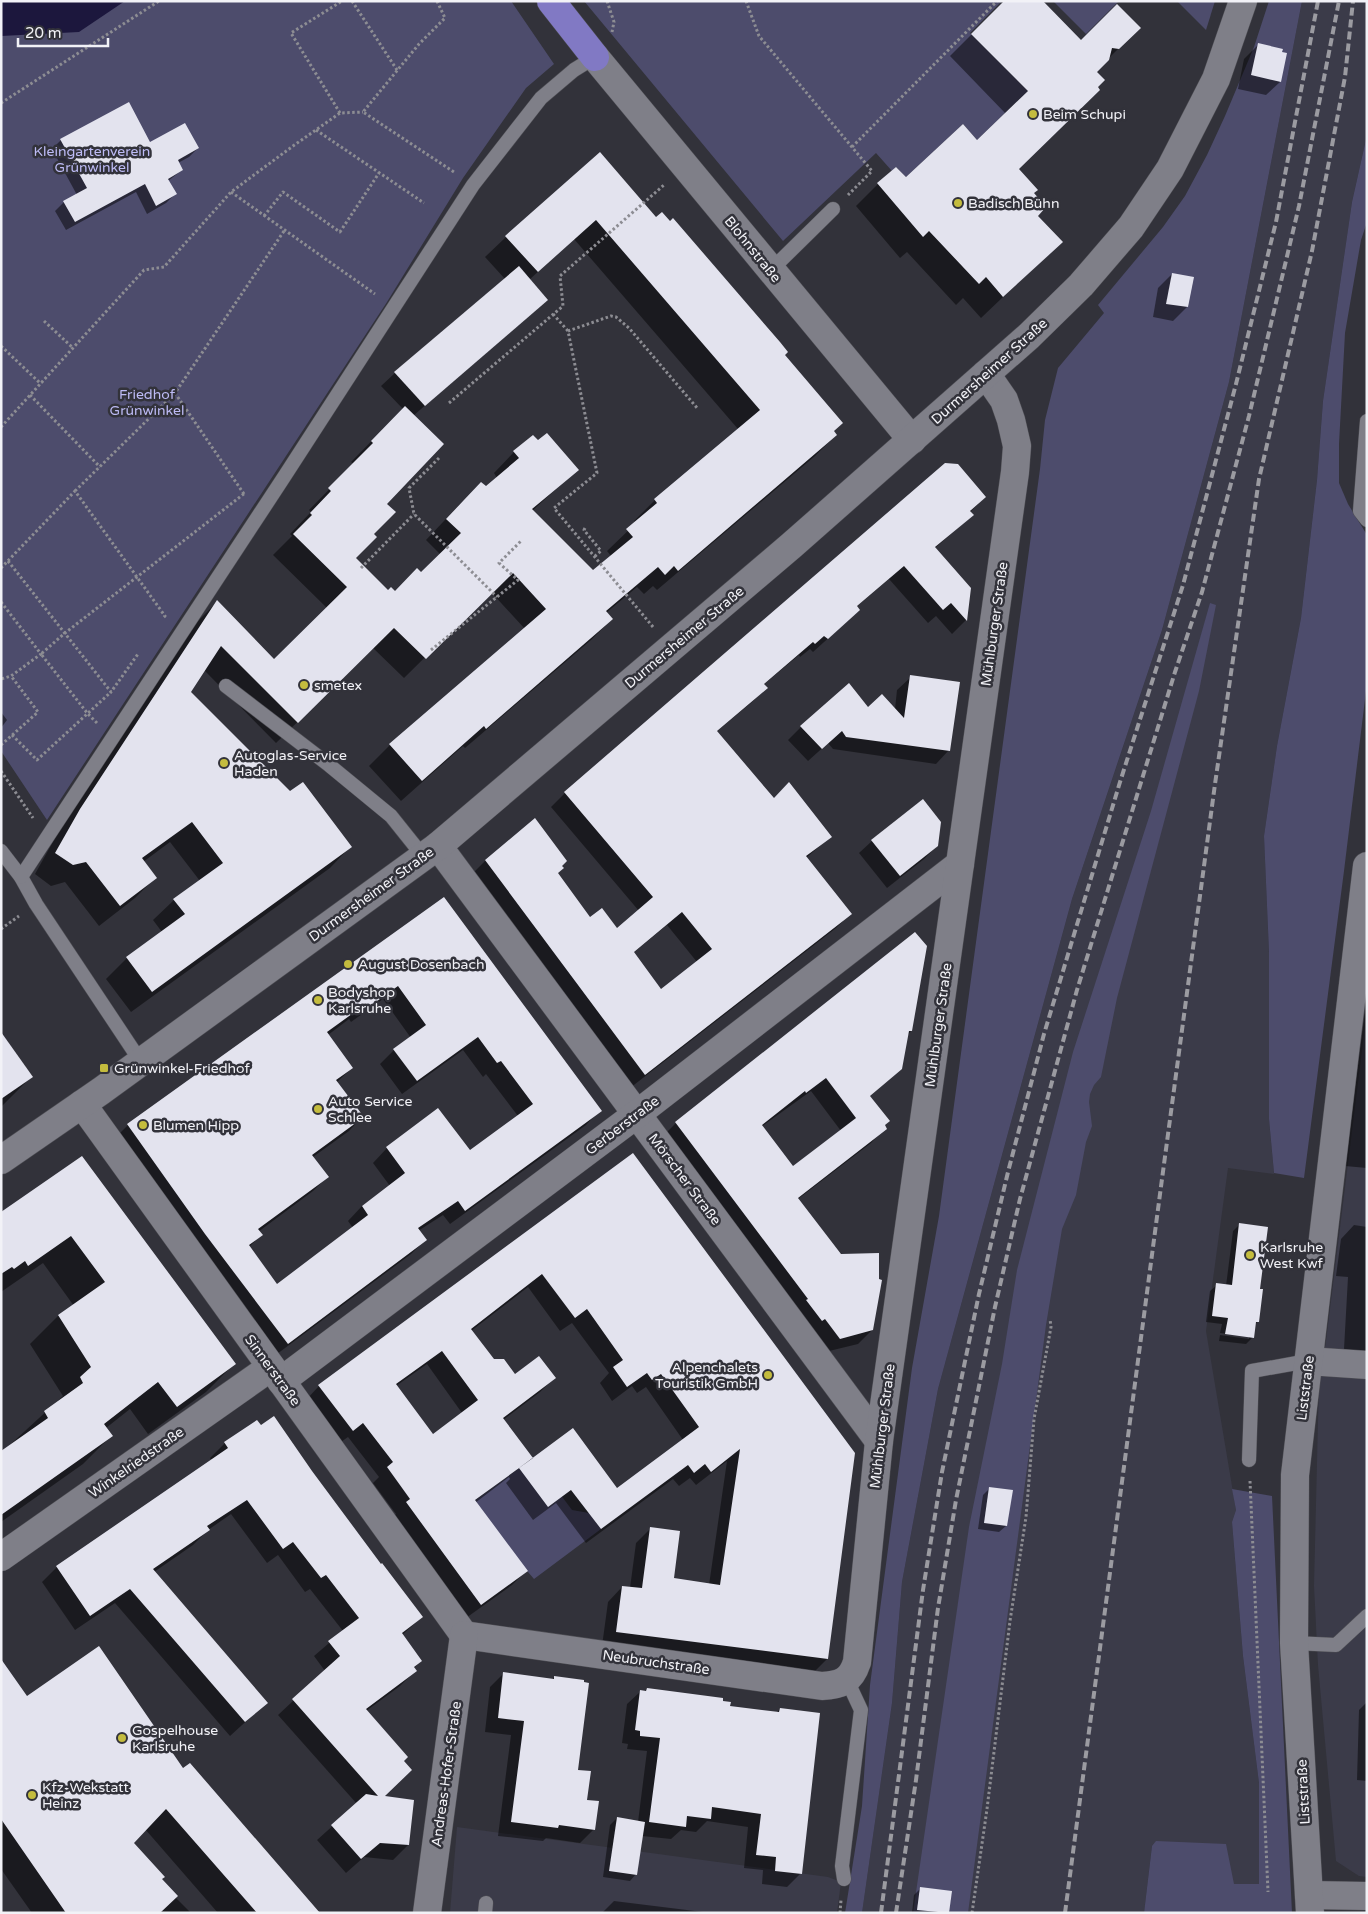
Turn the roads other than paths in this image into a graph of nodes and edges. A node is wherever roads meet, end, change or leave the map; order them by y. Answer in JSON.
{"nodes":[{"id":1,"x":550,"y":1,"type":"edge"},
{"id":2,"x":1243,"y":1,"type":"edge"},
{"id":3,"x":595,"y":57,"type":"junction"},
{"id":4,"x":833,"y":209,"type":"road end"},
{"id":5,"x":771,"y":270,"type":"junction"},
{"id":6,"x":986,"y":374,"type":"junction"},
{"id":7,"x":1367,"y":421,"type":"edge"},
{"id":8,"x":912,"y":440,"type":"junction"},
{"id":9,"x":1367,"y":520,"type":"edge"},
{"id":10,"x":226,"y":686,"type":"dead end"},
{"id":11,"x":1,"y":851,"type":"edge"},
{"id":12,"x":431,"y":851,"type":"junction"},
{"id":13,"x":960,"y":864,"type":"junction"},
{"id":14,"x":1367,"y":866,"type":"edge"},
{"id":15,"x":21,"y":877,"type":"junction"},
{"id":16,"x":141,"y":1062,"type":"junction"},
{"id":17,"x":82,"y":1104,"type":"junction"},
{"id":18,"x":637,"y":1114,"type":"junction"},
{"id":19,"x":1,"y":1160,"type":"edge"},
{"id":20,"x":1308,"y":1361,"type":"junction"},
{"id":21,"x":1367,"y":1365,"type":"edge"},
{"id":22,"x":276,"y":1374,"type":"junction"},
{"id":23,"x":879,"y":1440,"type":"junction"},
{"id":24,"x":1249,"y":1460,"type":"road end"},
{"id":25,"x":1,"y":1557,"type":"edge"},
{"id":26,"x":1367,"y":1616,"type":"edge"},
{"id":27,"x":464,"y":1635,"type":"junction"},
{"id":28,"x":1294,"y":1643,"type":"junction"},
{"id":29,"x":847,"y":1680,"type":"junction"},
{"id":30,"x":844,"y":1879,"type":"dead end"},
{"id":31,"x":1367,"y":1896,"type":"edge"},
{"id":32,"x":1310,"y":1904,"type":"edge"},
{"id":33,"x":427,"y":1913,"type":"edge"}],
"edges":[{"from":1,"to":3,"type":"main road"},
{"from":2,"to":6,"type":"street","name":"Durmersheimer Straße"},
{"from":3,"to":5,"type":"street","name":"Blohnstraße"},
{"from":3,"to":15,"type":"lane"},
{"from":4,"to":5,"type":"lane"},
{"from":5,"to":8,"type":"street","name":"Blohnstraße"},
{"from":6,"to":8,"type":"street","name":"Durmersheimer Straße"},
{"from":6,"to":13,"type":"street","name":"Mühlburger Straße"},
{"from":7,"to":9,"type":"lane"},
{"from":8,"to":12,"type":"street","name":"Durmersheimer Straße"},
{"from":10,"to":12,"type":"lane"},
{"from":11,"to":15,"type":"lane"},
{"from":12,"to":16,"type":"street","name":"Durmersheimer Straße"},
{"from":12,"to":18,"type":"street","name":"Mörscher Straße"},
{"from":13,"to":18,"type":"street","name":"Gerberstraße"},
{"from":13,"to":23,"type":"street","name":"Mühlburger Straße"},
{"from":14,"to":20,"type":"street","name":"Liststraße"},
{"from":15,"to":16,"type":"lane"},
{"from":16,"to":17,"type":"street","name":"Durmersheimer Straße"},
{"from":17,"to":19,"type":"street","name":"Durmersheimer Straße"},
{"from":17,"to":22,"type":"street","name":"Sinnerstraße"},
{"from":18,"to":22,"type":"street","name":"Gerberstraße"},
{"from":18,"to":23,"type":"street","name":"Mörscher Straße"},
{"from":20,"to":21,"type":"street"},
{"from":20,"to":24,"type":"lane"},
{"from":20,"to":28,"type":"street","name":"Liststraße"},
{"from":22,"to":25,"type":"street","name":"Winkelriedstraße"},
{"from":22,"to":27,"type":"street","name":"Sinnerstraße"},
{"from":23,"to":29,"type":"street","name":"Mühlburger Straße"},
{"from":26,"to":28,"type":"lane"},
{"from":27,"to":29,"type":"street","name":"Neubruchstraße"},
{"from":27,"to":33,"type":"street","name":"Andreas-Hofer-Straße"},
{"from":28,"to":32,"type":"street","name":"Liststraße"},
{"from":29,"to":30,"type":"lane"},
{"from":31,"to":32,"type":"street"}]}
